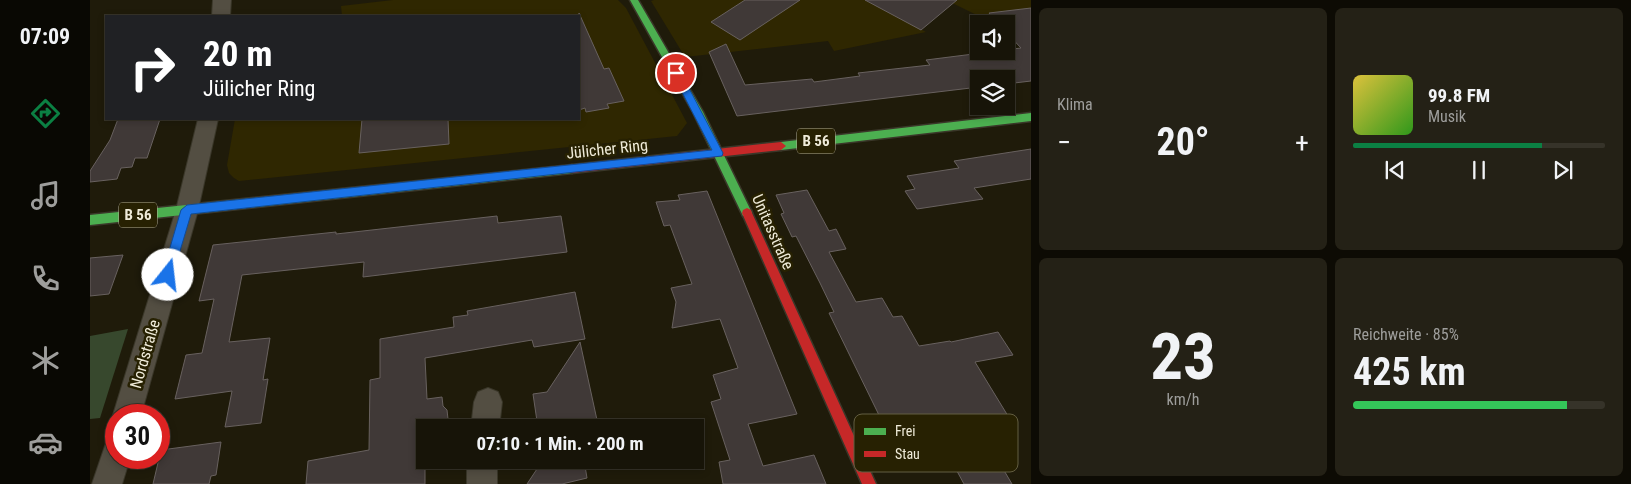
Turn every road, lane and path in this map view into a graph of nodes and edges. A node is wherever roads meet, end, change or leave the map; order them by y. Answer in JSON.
{"nodes":[{"id":1,"x":222,"y":0,"type":"edge"},
{"id":2,"x":634,"y":0,"type":"edge"},
{"id":3,"x":221,"y":15,"type":"edge"},
{"id":4,"x":1031,"y":117,"type":"edge"},
{"id":5,"x":208,"y":120,"type":"edge"},
{"id":6,"x":718,"y":153,"type":"junction"},
{"id":7,"x":187,"y":210,"type":"junction"},
{"id":8,"x":90,"y":220,"type":"edge"},
{"id":9,"x":130,"y":404,"type":"edge"},
{"id":10,"x":854,"y":451,"type":"edge"},
{"id":11,"x":111,"y":469,"type":"edge"},
{"id":12,"x":482,"y":469,"type":"edge"},
{"id":13,"x":864,"y":472,"type":"edge"},
{"id":14,"x":107,"y":484,"type":"edge"},
{"id":15,"x":482,"y":484,"type":"edge"},
{"id":16,"x":869,"y":484,"type":"edge"}],
"edges":[{"from":1,"to":3,"type":"street"},
{"from":2,"to":6,"type":"main road","name":"Unitasstraße"},
{"from":4,"to":6,"type":"main road","name":"Jülicher Ring","number":"B 56"},
{"from":5,"to":7,"type":"street","name":"Nordstraße"},
{"from":6,"to":7,"type":"main road","name":"Jülicher Ring","number":"B 56"},
{"from":6,"to":10,"type":"main road","name":"Unitasstraße"},
{"from":7,"to":8,"type":"main road","number":"B 56"},
{"from":7,"to":9,"type":"street","name":"Nordstraße"},
{"from":11,"to":14,"type":"street"},
{"from":12,"to":15,"type":"street"},
{"from":13,"to":16,"type":"main road","name":"Unitasstraße"}]}
